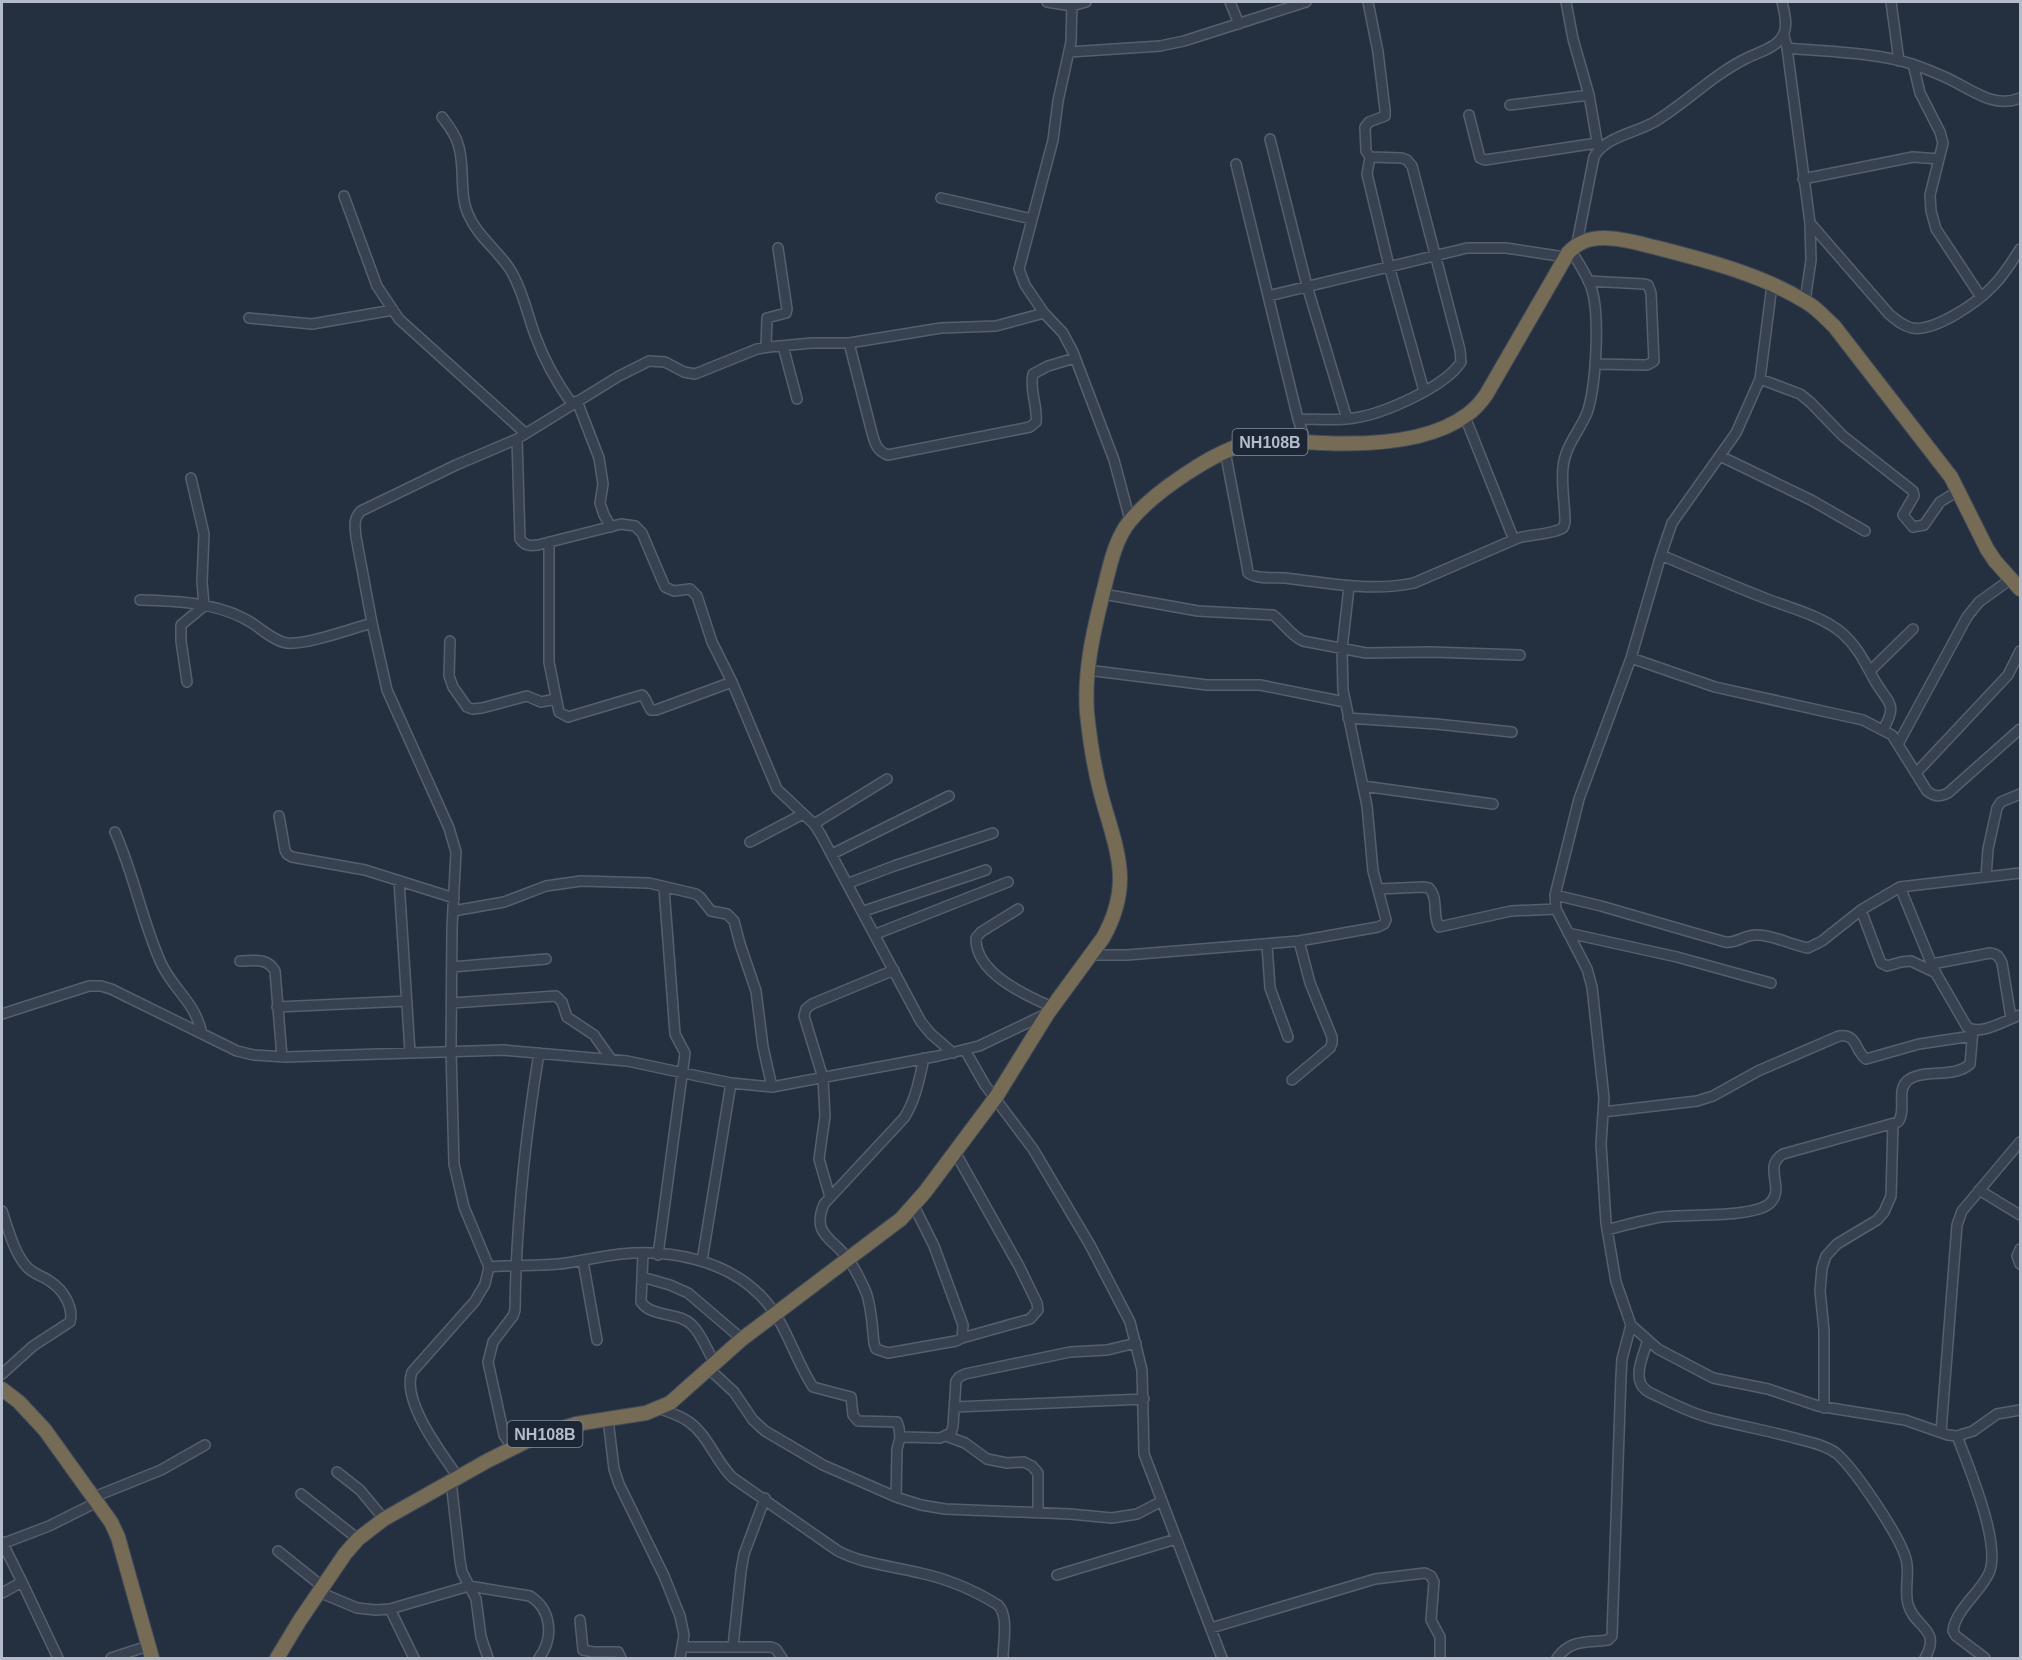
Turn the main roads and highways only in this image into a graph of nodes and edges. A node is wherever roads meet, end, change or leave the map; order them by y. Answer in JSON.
{"nodes":[{"id":1,"x":2016,"y":584,"type":"edge"},
{"id":2,"x":2,"y":1389,"type":"edge"},
{"id":3,"x":150,"y":1652,"type":"edge"},
{"id":4,"x":278,"y":1659,"type":"edge"}],
"edges":[{"from":1,"to":4,"type":"highway","number":"NH108B"},
{"from":2,"to":3,"type":"highway"}]}
